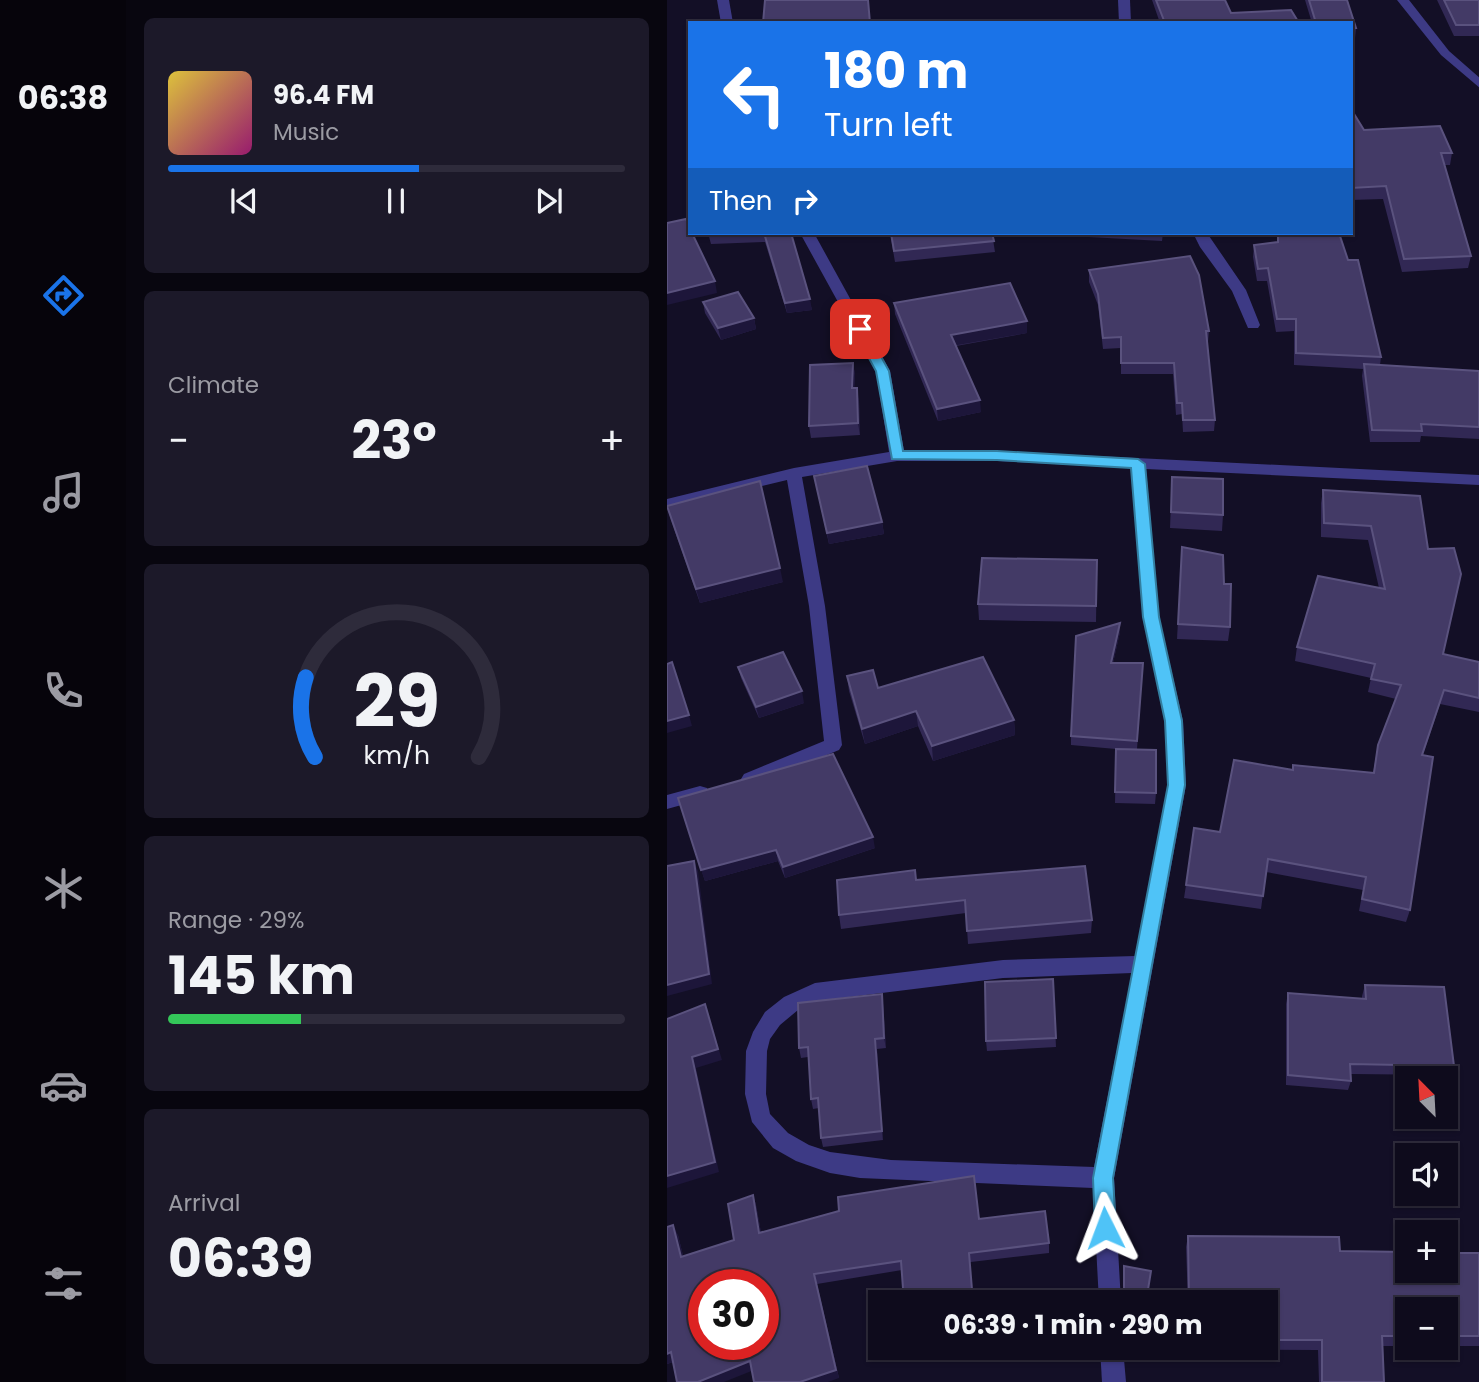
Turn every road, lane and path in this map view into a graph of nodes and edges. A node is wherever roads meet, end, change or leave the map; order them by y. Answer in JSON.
{"nodes":[{"id":1,"x":723,"y":0,"type":"edge"},
{"id":2,"x":1124,"y":0,"type":"edge"},
{"id":3,"x":1403,"y":0,"type":"edge"},
{"id":4,"x":727,"y":21,"type":"edge"},
{"id":5,"x":1125,"y":21,"type":"edge"},
{"id":6,"x":1479,"y":85,"type":"edge"},
{"id":7,"x":808,"y":235,"type":"edge"},
{"id":8,"x":1201,"y":235,"type":"edge"},
{"id":9,"x":1253,"y":325,"type":"dead end"},
{"id":10,"x":897,"y":456,"type":"junction"},
{"id":11,"x":1138,"y":464,"type":"junction"},
{"id":12,"x":794,"y":473,"type":"junction"},
{"id":13,"x":1479,"y":480,"type":"edge"},
{"id":14,"x":667,"y":504,"type":"edge"},
{"id":15,"x":667,"y":802,"type":"edge"},
{"id":16,"x":1144,"y":964,"type":"junction"},
{"id":17,"x":1103,"y":1178,"type":"junction"},
{"id":18,"x":1109,"y":1290,"type":"edge"},
{"id":19,"x":1113,"y":1360,"type":"edge"},
{"id":20,"x":1114,"y":1382,"type":"edge"}],
"edges":[{"from":1,"to":4,"type":"street"},
{"from":2,"to":5,"type":"street"},
{"from":3,"to":6,"type":"street"},
{"from":7,"to":10,"type":"street"},
{"from":8,"to":9,"type":"street"},
{"from":10,"to":11,"type":"street"},
{"from":10,"to":12,"type":"street"},
{"from":11,"to":13,"type":"street"},
{"from":11,"to":16,"type":"street"},
{"from":12,"to":14,"type":"street"},
{"from":12,"to":15,"type":"street"},
{"from":16,"to":17,"type":"street"},
{"from":16,"to":17,"type":"street"},
{"from":17,"to":18,"type":"street"},
{"from":19,"to":20,"type":"street"}]}
